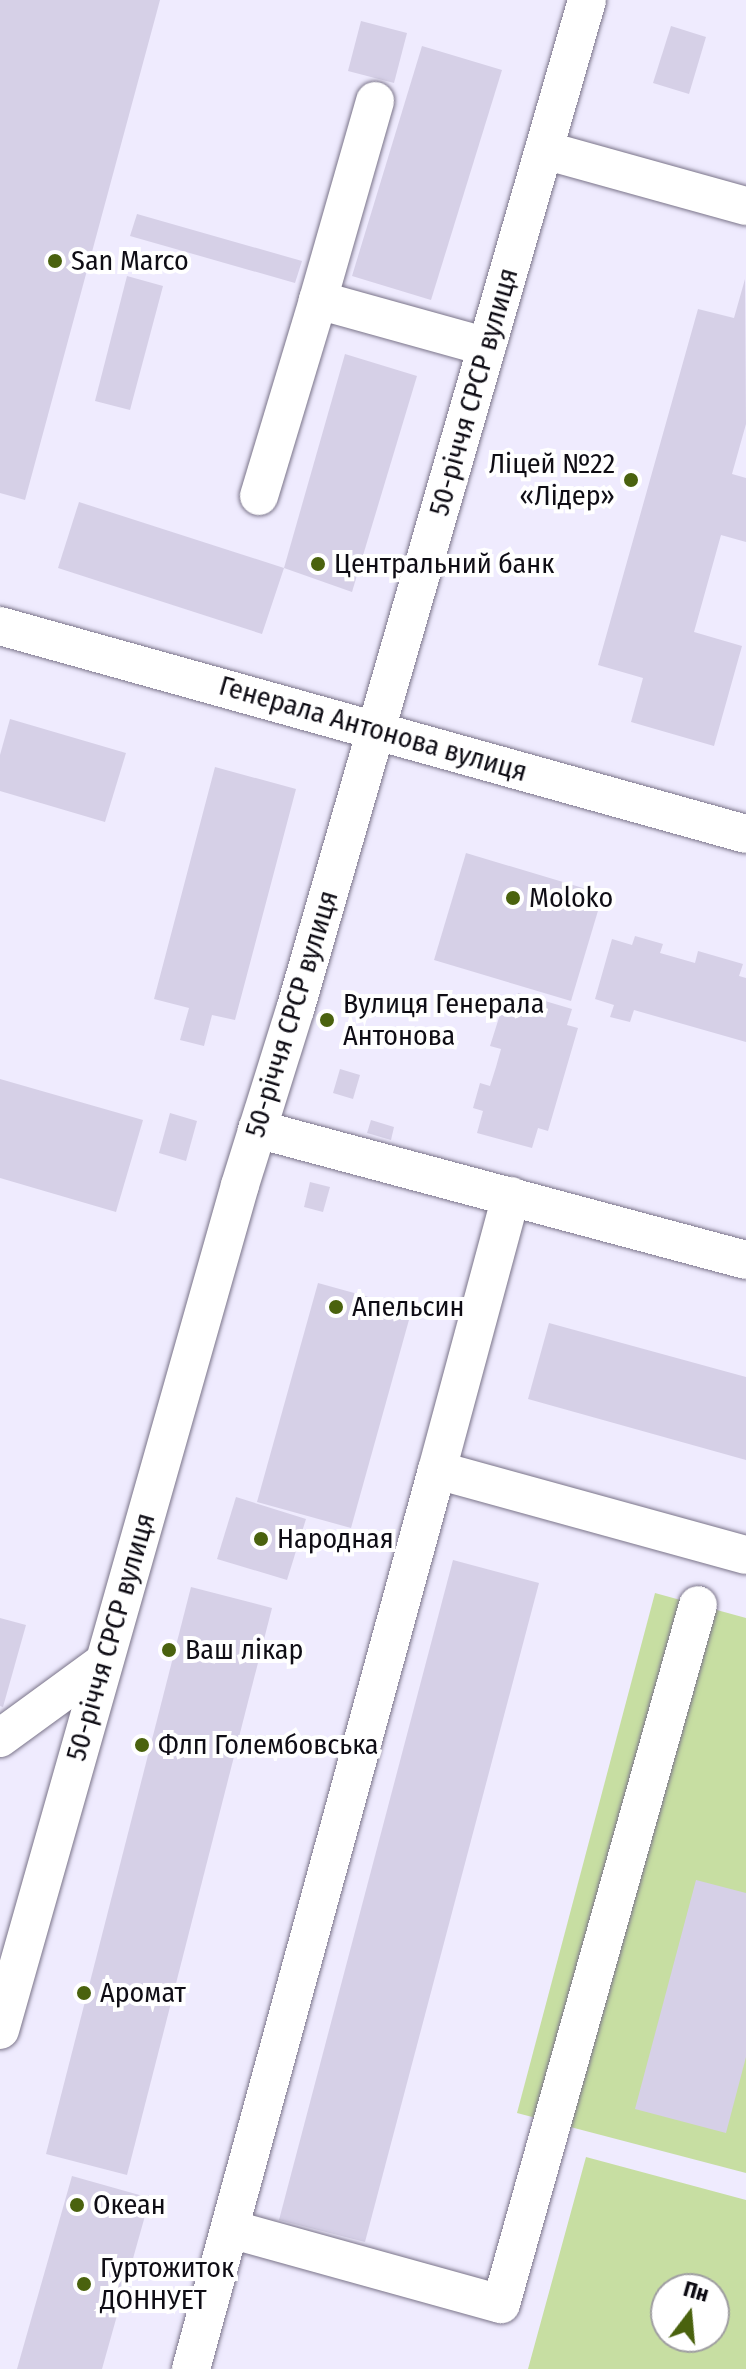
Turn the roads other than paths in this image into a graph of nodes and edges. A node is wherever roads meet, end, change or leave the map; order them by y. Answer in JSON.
{"nodes":[{"id":1,"x":587,"y":0,"type":"edge"},
{"id":2,"x":375,"y":101,"type":"dead end"},
{"id":3,"x":544,"y":150,"type":"junction"},
{"id":4,"x":746,"y":206,"type":"edge"},
{"id":5,"x":318,"y":300,"type":"junction"},
{"id":6,"x":487,"y":347,"type":"junction"},
{"id":7,"x":259,"y":496,"type":"dead end"},
{"id":8,"x":0,"y":626,"type":"edge"},
{"id":9,"x":377,"y":729,"type":"junction"},
{"id":10,"x":746,"y":834,"type":"edge"},
{"id":11,"x":257,"y":1129,"type":"junction"},
{"id":12,"x":511,"y":1196,"type":"junction"},
{"id":13,"x":746,"y":1260,"type":"edge"},
{"id":14,"x":437,"y":1470,"type":"junction"},
{"id":15,"x":746,"y":1555,"type":"edge"},
{"id":16,"x":698,"y":1605,"type":"dead end"},
{"id":17,"x":103,"y":1663,"type":"junction"},
{"id":18,"x":0,"y":1738,"type":"edge"},
{"id":19,"x":0,"y":2030,"type":"edge"},
{"id":20,"x":230,"y":2229,"type":"junction"},
{"id":21,"x":191,"y":2369,"type":"edge"}],
"edges":[{"from":1,"to":3,"type":"street","name":"50-річчя СРСР вулиця"},
{"from":2,"to":5,"type":"street"},
{"from":3,"to":4,"type":"street"},
{"from":3,"to":6,"type":"street","name":"50-річчя СРСР вулиця"},
{"from":5,"to":6,"type":"street"},
{"from":5,"to":7,"type":"street"},
{"from":6,"to":9,"type":"street","name":"50-річчя СРСР вулиця"},
{"from":8,"to":9,"type":"street","name":"Генерала Антонова вулиця"},
{"from":9,"to":10,"type":"street","name":"Генерала Антонова вулиця"},
{"from":9,"to":11,"type":"street","name":"50-річчя СРСР вулиця"},
{"from":11,"to":12,"type":"street"},
{"from":11,"to":17,"type":"street","name":"50-річчя СРСР вулиця"},
{"from":12,"to":13,"type":"street"},
{"from":12,"to":14,"type":"street"},
{"from":14,"to":15,"type":"street"},
{"from":14,"to":20,"type":"street"},
{"from":16,"to":20,"type":"street"},
{"from":17,"to":18,"type":"street"},
{"from":17,"to":19,"type":"street","name":"50-річчя СРСР вулиця"},
{"from":20,"to":21,"type":"street"}]}
